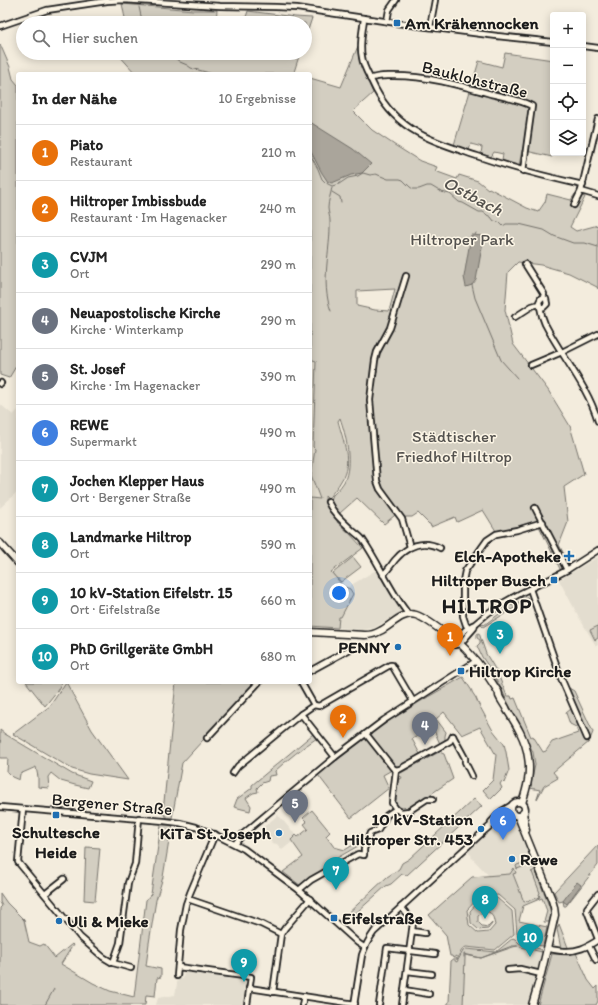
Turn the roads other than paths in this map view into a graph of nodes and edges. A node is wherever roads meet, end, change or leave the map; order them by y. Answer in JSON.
{"nodes":[{"id":1,"x":396,"y":0,"type":"edge"},
{"id":2,"x":435,"y":0,"type":"edge"},
{"id":3,"x":29,"y":16,"type":"edge"},
{"id":4,"x":364,"y":18,"type":"junction"},
{"id":5,"x":16,"y":21,"type":"edge"},
{"id":6,"x":387,"y":21,"type":"junction"},
{"id":7,"x":0,"y":26,"type":"edge"},
{"id":8,"x":430,"y":27,"type":"junction"},
{"id":9,"x":550,"y":42,"type":"edge"},
{"id":10,"x":586,"y":46,"type":"edge"},
{"id":11,"x":598,"y":48,"type":"edge"},
{"id":12,"x":370,"y":79,"type":"junction"},
{"id":13,"x":598,"y":119,"type":"edge"},
{"id":14,"x":523,"y":171,"type":"junction"},
{"id":15,"x":583,"y":185,"type":"junction"},
{"id":16,"x":581,"y":191,"type":"junction"},
{"id":17,"x":598,"y":196,"type":"edge"},
{"id":18,"x":574,"y":205,"type":"dead end"},
{"id":19,"x":525,"y":264,"type":"dead end"},
{"id":20,"x":406,"y":276,"type":"dead end"},
{"id":21,"x":540,"y":306,"type":"junction"},
{"id":22,"x":515,"y":317,"type":"dead end"},
{"id":23,"x":598,"y":334,"type":"edge"},
{"id":24,"x":562,"y":352,"type":"junction"},
{"id":25,"x":531,"y":365,"type":"dead end"},
{"id":26,"x":598,"y":421,"type":"edge"},
{"id":27,"x":328,"y":502,"type":"dead end"},
{"id":28,"x":535,"y":508,"type":"dead end"},
{"id":29,"x":543,"y":522,"type":"junction"},
{"id":30,"x":0,"y":543,"type":"edge"},
{"id":31,"x":410,"y":547,"type":"junction"},
{"id":32,"x":440,"y":548,"type":"dead end"},
{"id":33,"x":598,"y":550,"type":"edge"},
{"id":34,"x":16,"y":561,"type":"edge"},
{"id":35,"x":567,"y":570,"type":"junction"},
{"id":36,"x":384,"y":575,"type":"junction"},
{"id":37,"x":530,"y":589,"type":"junction"},
{"id":38,"x":407,"y":615,"type":"junction"},
{"id":39,"x":470,"y":629,"type":"junction"},
{"id":40,"x":312,"y":632,"type":"edge"},
{"id":41,"x":455,"y":642,"type":"junction"},
{"id":42,"x":352,"y":648,"type":"dead end"},
{"id":43,"x":474,"y":662,"type":"junction"},
{"id":44,"x":312,"y":670,"type":"edge"},
{"id":45,"x":257,"y":684,"type":"edge"},
{"id":46,"x":302,"y":684,"type":"edge"},
{"id":47,"x":413,"y":701,"type":"junction"},
{"id":48,"x":314,"y":705,"type":"junction"},
{"id":49,"x":301,"y":714,"type":"junction"},
{"id":50,"x":366,"y":734,"type":"junction"},
{"id":51,"x":207,"y":738,"type":"dead end"},
{"id":52,"x":586,"y":738,"type":"dead end"},
{"id":53,"x":335,"y":757,"type":"junction"},
{"id":54,"x":396,"y":770,"type":"junction"},
{"id":55,"x":234,"y":773,"type":"dead end"},
{"id":56,"x":472,"y":776,"type":"dead end"},
{"id":57,"x":434,"y":799,"type":"dead end"},
{"id":58,"x":516,"y":805,"type":"junction"},
{"id":59,"x":0,"y":807,"type":"edge"},
{"id":60,"x":23,"y":809,"type":"junction"},
{"id":61,"x":396,"y":809,"type":"junction"},
{"id":62,"x":520,"y":814,"type":"junction"},
{"id":63,"x":138,"y":818,"type":"junction"},
{"id":64,"x":216,"y":834,"type":"junction"},
{"id":65,"x":235,"y":844,"type":"junction"},
{"id":66,"x":64,"y":879,"type":"dead end"},
{"id":67,"x":299,"y":890,"type":"junction"},
{"id":68,"x":45,"y":894,"type":"junction"},
{"id":69,"x":598,"y":894,"type":"edge"},
{"id":70,"x":188,"y":899,"type":"junction"},
{"id":71,"x":310,"y":900,"type":"junction"},
{"id":72,"x":401,"y":907,"type":"junction"},
{"id":73,"x":412,"y":931,"type":"junction"},
{"id":74,"x":425,"y":933,"type":"dead end"},
{"id":75,"x":281,"y":934,"type":"junction"},
{"id":76,"x":598,"y":940,"type":"edge"},
{"id":77,"x":589,"y":946,"type":"junction"},
{"id":78,"x":364,"y":947,"type":"junction"},
{"id":79,"x":547,"y":949,"type":"junction"},
{"id":80,"x":409,"y":950,"type":"junction"},
{"id":81,"x":435,"y":954,"type":"dead end"},
{"id":82,"x":596,"y":960,"type":"dead end"},
{"id":83,"x":113,"y":963,"type":"junction"},
{"id":84,"x":178,"y":967,"type":"junction"},
{"id":85,"x":130,"y":968,"type":"dead end"},
{"id":86,"x":407,"y":970,"type":"junction"},
{"id":87,"x":508,"y":970,"type":"dead end"},
{"id":88,"x":432,"y":974,"type":"dead end"},
{"id":89,"x":541,"y":974,"type":"junction"},
{"id":90,"x":178,"y":976,"type":"dead end"},
{"id":91,"x":249,"y":988,"type":"junction"},
{"id":92,"x":404,"y":990,"type":"junction"},
{"id":93,"x":273,"y":992,"type":"junction"},
{"id":94,"x":429,"y":994,"type":"dead end"},
{"id":95,"x":304,"y":996,"type":"junction"},
{"id":96,"x":354,"y":1004,"type":"edge"},
{"id":97,"x":247,"y":1005,"type":"edge"},
{"id":98,"x":302,"y":1005,"type":"edge"},
{"id":99,"x":379,"y":1005,"type":"edge"},
{"id":100,"x":402,"y":1005,"type":"edge"},
{"id":101,"x":532,"y":1005,"type":"edge"}],
"edges":[{"from":1,"to":6,"type":"street"},
{"from":2,"to":8,"type":"street"},
{"from":3,"to":4,"type":"street"},
{"from":4,"to":6,"type":"street"},
{"from":4,"to":12,"type":"street"},
{"from":5,"to":7,"type":"street"},
{"from":6,"to":8,"type":"street"},
{"from":8,"to":9,"type":"street"},
{"from":10,"to":11,"type":"street"},
{"from":12,"to":14,"type":"street"},
{"from":12,"to":14,"type":"street","name":"Bauklohstraße"},
{"from":13,"to":15,"type":"street"},
{"from":14,"to":15,"type":"street"},
{"from":15,"to":16,"type":"street"},
{"from":16,"to":17,"type":"street"},
{"from":16,"to":18,"type":"street"},
{"from":19,"to":21,"type":"street"},
{"from":20,"to":31,"type":"street"},
{"from":21,"to":22,"type":"street"},
{"from":21,"to":24,"type":"street"},
{"from":23,"to":24,"type":"street"},
{"from":24,"to":25,"type":"street"},
{"from":24,"to":26,"type":"street"},
{"from":27,"to":36,"type":"street"},
{"from":28,"to":29,"type":"street"},
{"from":29,"to":35,"type":"street"},
{"from":29,"to":39,"type":"street"},
{"from":30,"to":34,"type":"main road"},
{"from":31,"to":32,"type":"street"},
{"from":31,"to":36,"type":"street"},
{"from":33,"to":35,"type":"street"},
{"from":35,"to":37,"type":"street"},
{"from":36,"to":38,"type":"street"},
{"from":37,"to":39,"type":"street"},
{"from":37,"to":52,"type":"street"},
{"from":38,"to":40,"type":"main road"},
{"from":38,"to":41,"type":"main road"},
{"from":39,"to":41,"type":"street"},
{"from":41,"to":43,"type":"main road"},
{"from":42,"to":44,"type":"street"},
{"from":43,"to":47,"type":"street"},
{"from":43,"to":58,"type":"main road"},
{"from":45,"to":51,"type":"street"},
{"from":46,"to":48,"type":"street"},
{"from":47,"to":48,"type":"street"},
{"from":47,"to":50,"type":"street"},
{"from":48,"to":49,"type":"street"},
{"from":49,"to":53,"type":"street"},
{"from":49,"to":55,"type":"street"},
{"from":50,"to":53,"type":"street"},
{"from":50,"to":54,"type":"street"},
{"from":53,"to":65,"type":"street"},
{"from":54,"to":56,"type":"street"},
{"from":54,"to":61,"type":"street"},
{"from":57,"to":61,"type":"street"},
{"from":58,"to":62,"type":"main road"},
{"from":58,"to":62,"type":"main road"},
{"from":58,"to":72,"type":"street"},
{"from":59,"to":60,"type":"street","name":"Bergener Straße"},
{"from":60,"to":63,"type":"street","name":"Bergener Straße"},
{"from":60,"to":68,"type":"street"},
{"from":61,"to":67,"type":"street"},
{"from":62,"to":79,"type":"main road"},
{"from":63,"to":64,"type":"street","name":"Bergener Straße"},
{"from":63,"to":83,"type":"street"},
{"from":64,"to":65,"type":"street","name":"Bergener Straße"},
{"from":64,"to":70,"type":"street"},
{"from":65,"to":67,"type":"street","name":"Bergener Straße"},
{"from":66,"to":68,"type":"street"},
{"from":67,"to":71,"type":"street","name":"Bergener Straße"},
{"from":68,"to":83,"type":"street"},
{"from":69,"to":76,"type":"street"},
{"from":70,"to":75,"type":"street"},
{"from":70,"to":84,"type":"street"},
{"from":71,"to":75,"type":"street"},
{"from":71,"to":78,"type":"street","name":"Bergener Straße"},
{"from":72,"to":73,"type":"street"},
{"from":72,"to":78,"type":"street"},
{"from":73,"to":74,"type":"street"},
{"from":73,"to":80,"type":"street"},
{"from":75,"to":93,"type":"street"},
{"from":76,"to":77,"type":"street"},
{"from":77,"to":79,"type":"street"},
{"from":77,"to":82,"type":"street"},
{"from":78,"to":96,"type":"street"},
{"from":79,"to":89,"type":"main road"},
{"from":80,"to":81,"type":"street"},
{"from":80,"to":86,"type":"street"},
{"from":80,"to":99,"type":"street"},
{"from":83,"to":85,"type":"street"},
{"from":84,"to":90,"type":"street"},
{"from":84,"to":91,"type":"street"},
{"from":86,"to":88,"type":"street"},
{"from":86,"to":92,"type":"street"},
{"from":87,"to":89,"type":"street"},
{"from":89,"to":101,"type":"main road"},
{"from":91,"to":93,"type":"street"},
{"from":91,"to":97,"type":"street"},
{"from":92,"to":94,"type":"street"},
{"from":92,"to":100,"type":"street"},
{"from":93,"to":95,"type":"street"},
{"from":95,"to":96,"type":"street"},
{"from":95,"to":98,"type":"street"}]}
